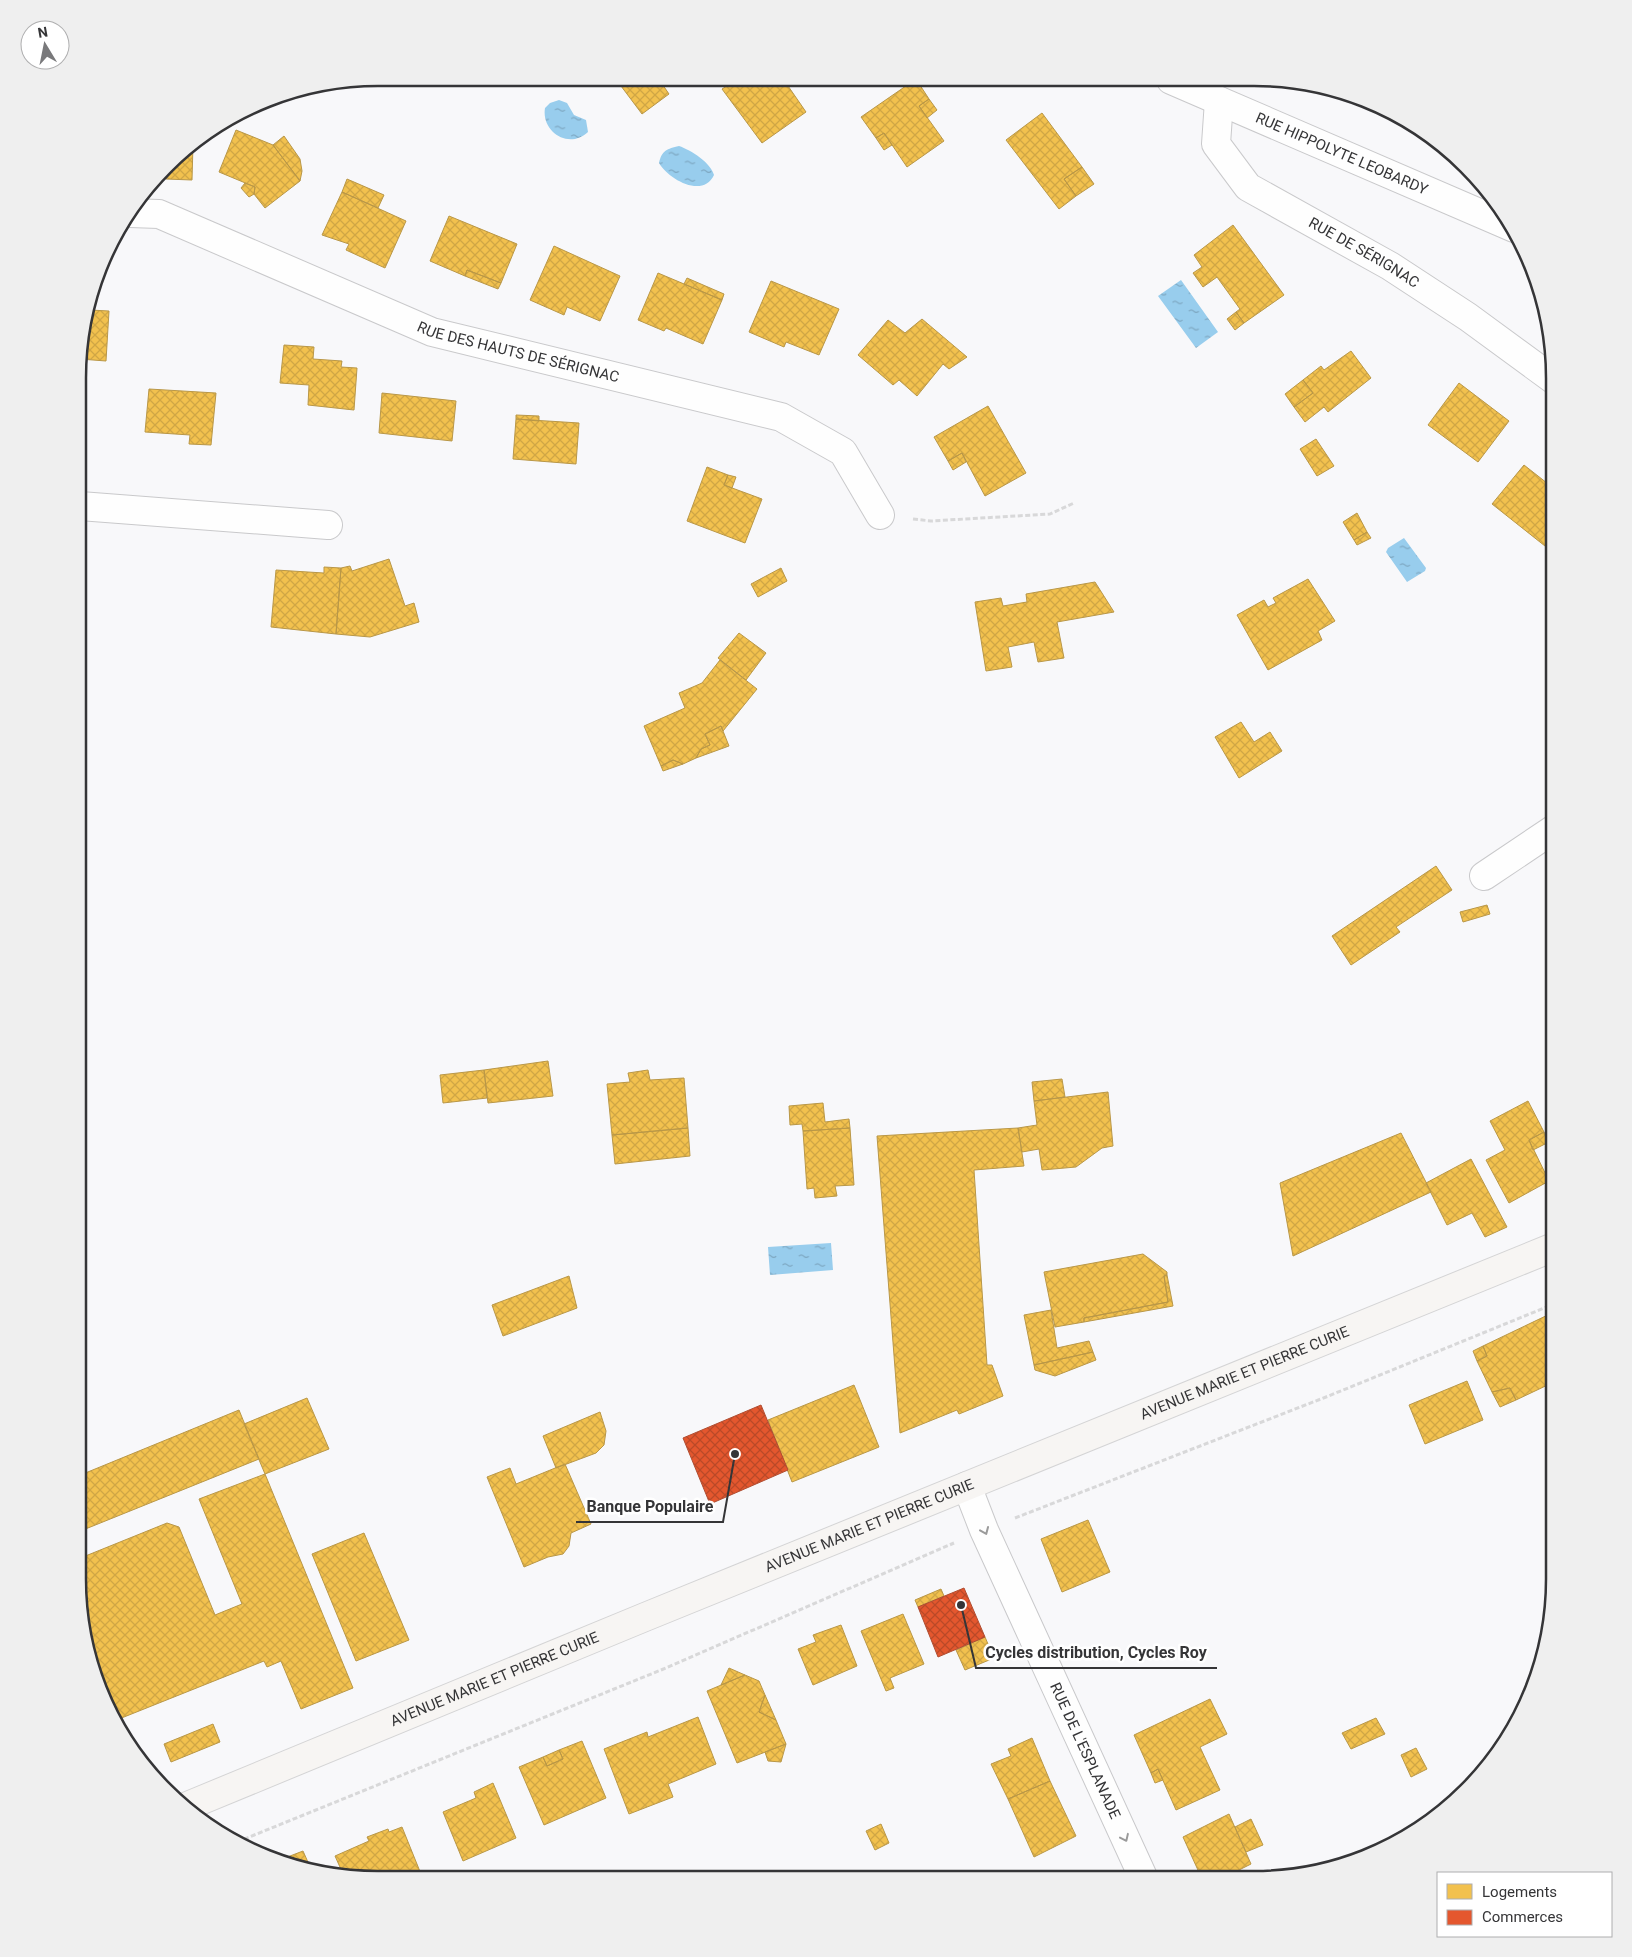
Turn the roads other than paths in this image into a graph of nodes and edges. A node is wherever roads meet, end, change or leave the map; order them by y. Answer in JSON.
{"nodes":[{"id":1,"x":1185,"y":86,"type":"edge"},
{"id":2,"x":1219,"y":101,"type":"junction"},
{"id":3,"x":137,"y":213,"type":"edge"},
{"id":4,"x":1501,"y":222,"type":"edge"},
{"id":5,"x":1546,"y":374,"type":"edge"},
{"id":6,"x":86,"y":506,"type":"edge"},
{"id":7,"x":880,"y":516,"type":"road end"},
{"id":8,"x":328,"y":525,"type":"dead end"},
{"id":9,"x":1546,"y":834,"type":"edge"},
{"id":10,"x":1484,"y":876,"type":"dead end"},
{"id":11,"x":1546,"y":1250,"type":"edge"},
{"id":12,"x":967,"y":1486,"type":"junction"},
{"id":13,"x":194,"y":1804,"type":"edge"},
{"id":14,"x":1140,"y":1871,"type":"edge"}],
"edges":[{"from":1,"to":2,"type":"street","name":"RUE HIPPOLYTE LEOBARDY"},
{"from":2,"to":4,"type":"street","name":"RUE HIPPOLYTE LEOBARDY"},
{"from":2,"to":5,"type":"street","name":"RUE DE SÉRIGNAC"},
{"from":3,"to":7,"type":"street","name":"RUE DES HAUTS DE SÉRIGNAC"},
{"from":6,"to":8,"type":"street"},
{"from":9,"to":10,"type":"street"},
{"from":11,"to":12,"type":"main road","name":"AVENUE MARIE ET PIERRE CURIE"},
{"from":12,"to":13,"type":"main road","name":"AVENUE MARIE ET PIERRE CURIE"},
{"from":12,"to":14,"type":"street","name":"RUE DE L'ESPLANADE","one_way":true}]}
